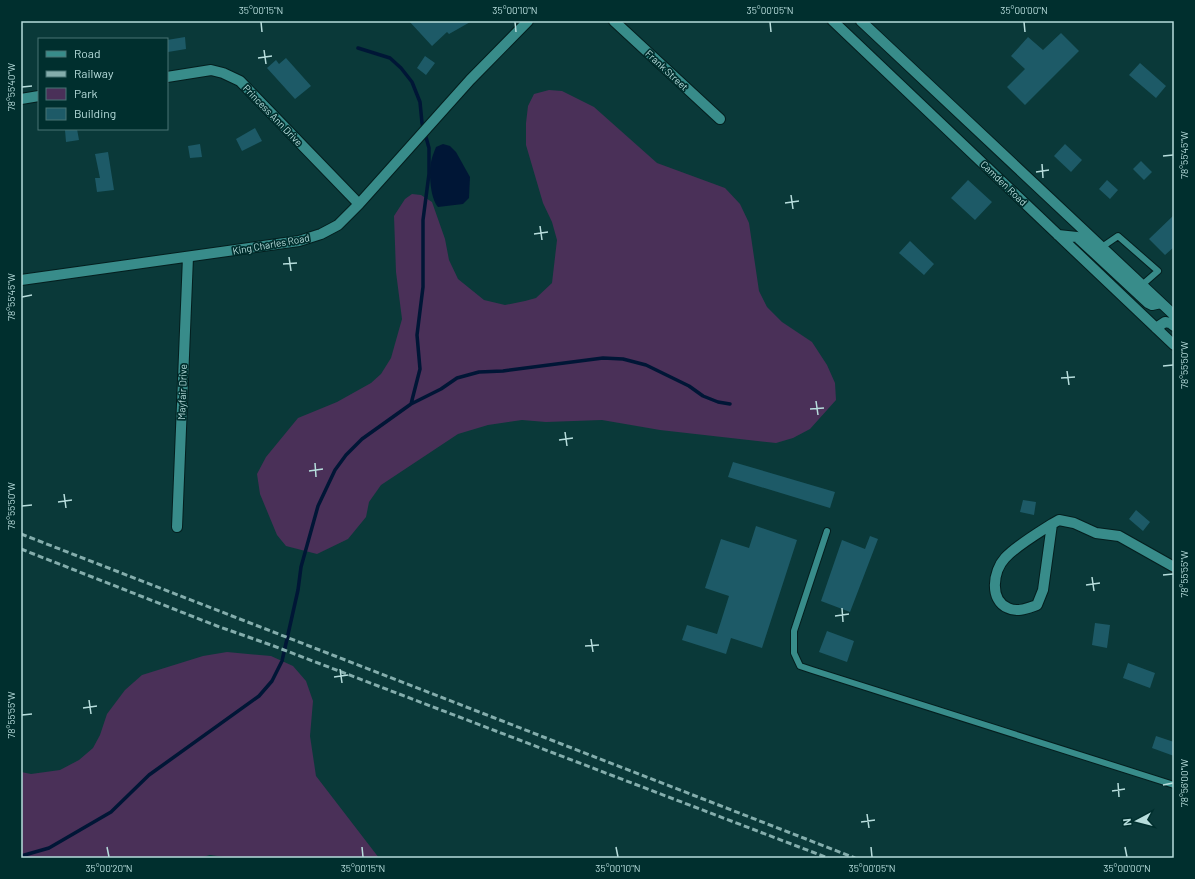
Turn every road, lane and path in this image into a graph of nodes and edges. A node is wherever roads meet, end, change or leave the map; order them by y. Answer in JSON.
{"nodes":[{"id":1,"x":528,"y":21,"type":"edge"},
{"id":2,"x":614,"y":21,"type":"edge"},
{"id":3,"x":833,"y":21,"type":"edge"},
{"id":4,"x":861,"y":21,"type":"edge"},
{"id":5,"x":168,"y":77,"type":"edge"},
{"id":6,"x":38,"y":96,"type":"edge"},
{"id":7,"x":21,"y":99,"type":"edge"},
{"id":8,"x":720,"y":118,"type":"dead end"},
{"id":9,"x":360,"y":204,"type":"junction"},
{"id":10,"x":1058,"y":235,"type":"junction"},
{"id":11,"x":1102,"y":247,"type":"junction"},
{"id":12,"x":188,"y":257,"type":"junction"},
{"id":13,"x":21,"y":280,"type":"edge"},
{"id":14,"x":1142,"y":285,"type":"junction"},
{"id":15,"x":1161,"y":303,"type":"junction"},
{"id":16,"x":1174,"y":315,"type":"edge"},
{"id":17,"x":1174,"y":326,"type":"edge"},
{"id":18,"x":1156,"y":328,"type":"junction"},
{"id":19,"x":1174,"y":345,"type":"edge"},
{"id":20,"x":1052,"y":524,"type":"junction"},
{"id":21,"x":176,"y":527,"type":"dead end"},
{"id":22,"x":827,"y":531,"type":"dead end"},
{"id":23,"x":1174,"y":566,"type":"edge"},
{"id":24,"x":1174,"y":785,"type":"edge"}],
"edges":[{"from":1,"to":9,"type":"street","name":"King Charles Road"},
{"from":2,"to":8,"type":"street","name":"Frank Street"},
{"from":3,"to":10,"type":"street","name":"Camden Road"},
{"from":4,"to":11,"type":"street","name":"Camden Road"},
{"from":5,"to":9,"type":"street","name":"Princess Ann Drive"},
{"from":6,"to":7,"type":"street"},
{"from":9,"to":12,"type":"street","name":"King Charles Road"},
{"from":10,"to":15,"type":"street"},
{"from":10,"to":18,"type":"street","name":"Camden Road"},
{"from":11,"to":14,"type":"street","name":"Camden Road"},
{"from":11,"to":14,"type":"lane"},
{"from":12,"to":13,"type":"street","name":"King Charles Road"},
{"from":12,"to":21,"type":"street","name":"Mayfair Drive"},
{"from":14,"to":15,"type":"street","name":"Camden Road"},
{"from":15,"to":16,"type":"street","name":"Camden Road"},
{"from":17,"to":18,"type":"street"},
{"from":18,"to":19,"type":"street","name":"Camden Road"},
{"from":20,"to":20,"type":"street"},
{"from":20,"to":23,"type":"street"},
{"from":22,"to":24,"type":"lane"}]}
